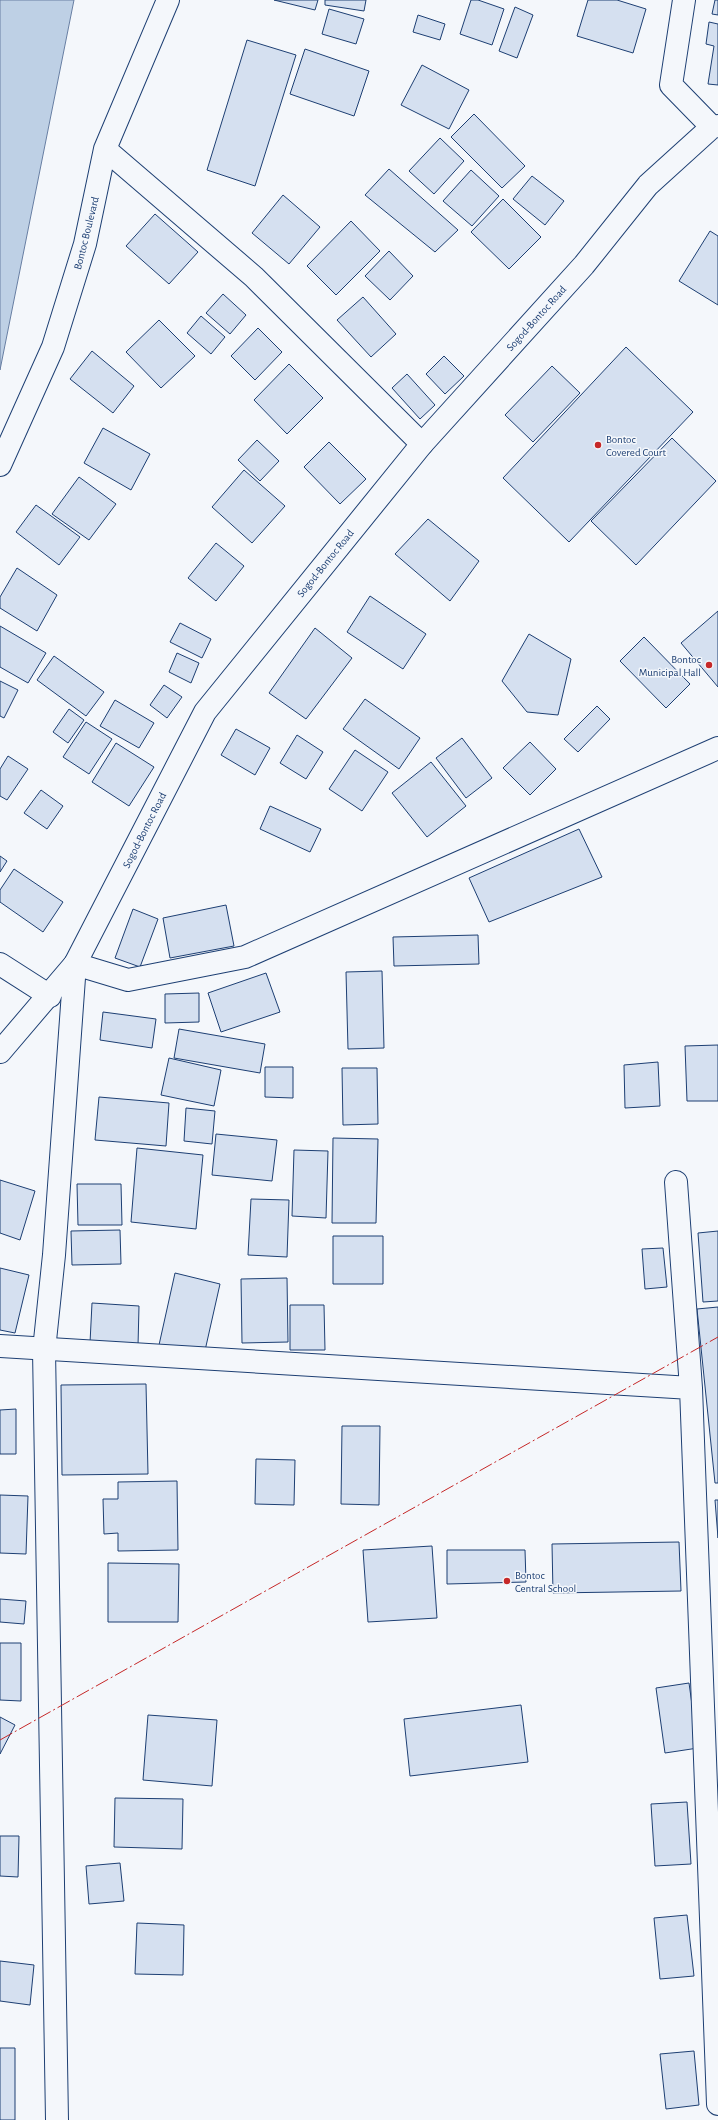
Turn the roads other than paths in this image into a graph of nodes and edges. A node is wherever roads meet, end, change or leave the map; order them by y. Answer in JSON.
{"nodes":[{"id":1,"x":168,"y":0,"type":"edge"},
{"id":2,"x":684,"y":0,"type":"edge"},
{"id":3,"x":715,"y":126,"type":"edge"},
{"id":4,"x":105,"y":149,"type":"junction"},
{"id":5,"x":422,"y":444,"type":"junction"},
{"id":6,"x":0,"y":465,"type":"edge"},
{"id":7,"x":718,"y":748,"type":"edge"},
{"id":8,"x":0,"y":964,"type":"edge"},
{"id":9,"x":75,"y":964,"type":"junction"},
{"id":10,"x":50,"y":996,"type":"junction"},
{"id":11,"x":0,"y":1052,"type":"edge"},
{"id":12,"x":676,"y":1182,"type":"dead end"},
{"id":13,"x":0,"y":1346,"type":"edge"},
{"id":14,"x":44,"y":1350,"type":"junction"},
{"id":15,"x":691,"y":1388,"type":"junction"},
{"id":16,"x":718,"y":2104,"type":"edge"},
{"id":17,"x":57,"y":2120,"type":"edge"}],
"edges":[{"from":1,"to":4,"type":"street","name":"Bontoc Boulevard"},
{"from":2,"to":3,"type":"street"},
{"from":3,"to":5,"type":"street","name":"Sogod-Bontoc Road"},
{"from":4,"to":5,"type":"street"},
{"from":4,"to":6,"type":"street","name":"Bontoc Boulevard"},
{"from":5,"to":9,"type":"street","name":"Sogod-Bontoc Road"},
{"from":7,"to":9,"type":"street"},
{"from":8,"to":10,"type":"street"},
{"from":9,"to":10,"type":"street","name":"Sogod-Bontoc Road"},
{"from":9,"to":14,"type":"street"},
{"from":10,"to":11,"type":"street","name":"Sogod-Bontoc Road"},
{"from":12,"to":15,"type":"street"},
{"from":13,"to":14,"type":"street"},
{"from":14,"to":15,"type":"street"},
{"from":14,"to":17,"type":"street"},
{"from":15,"to":16,"type":"street"}]}
